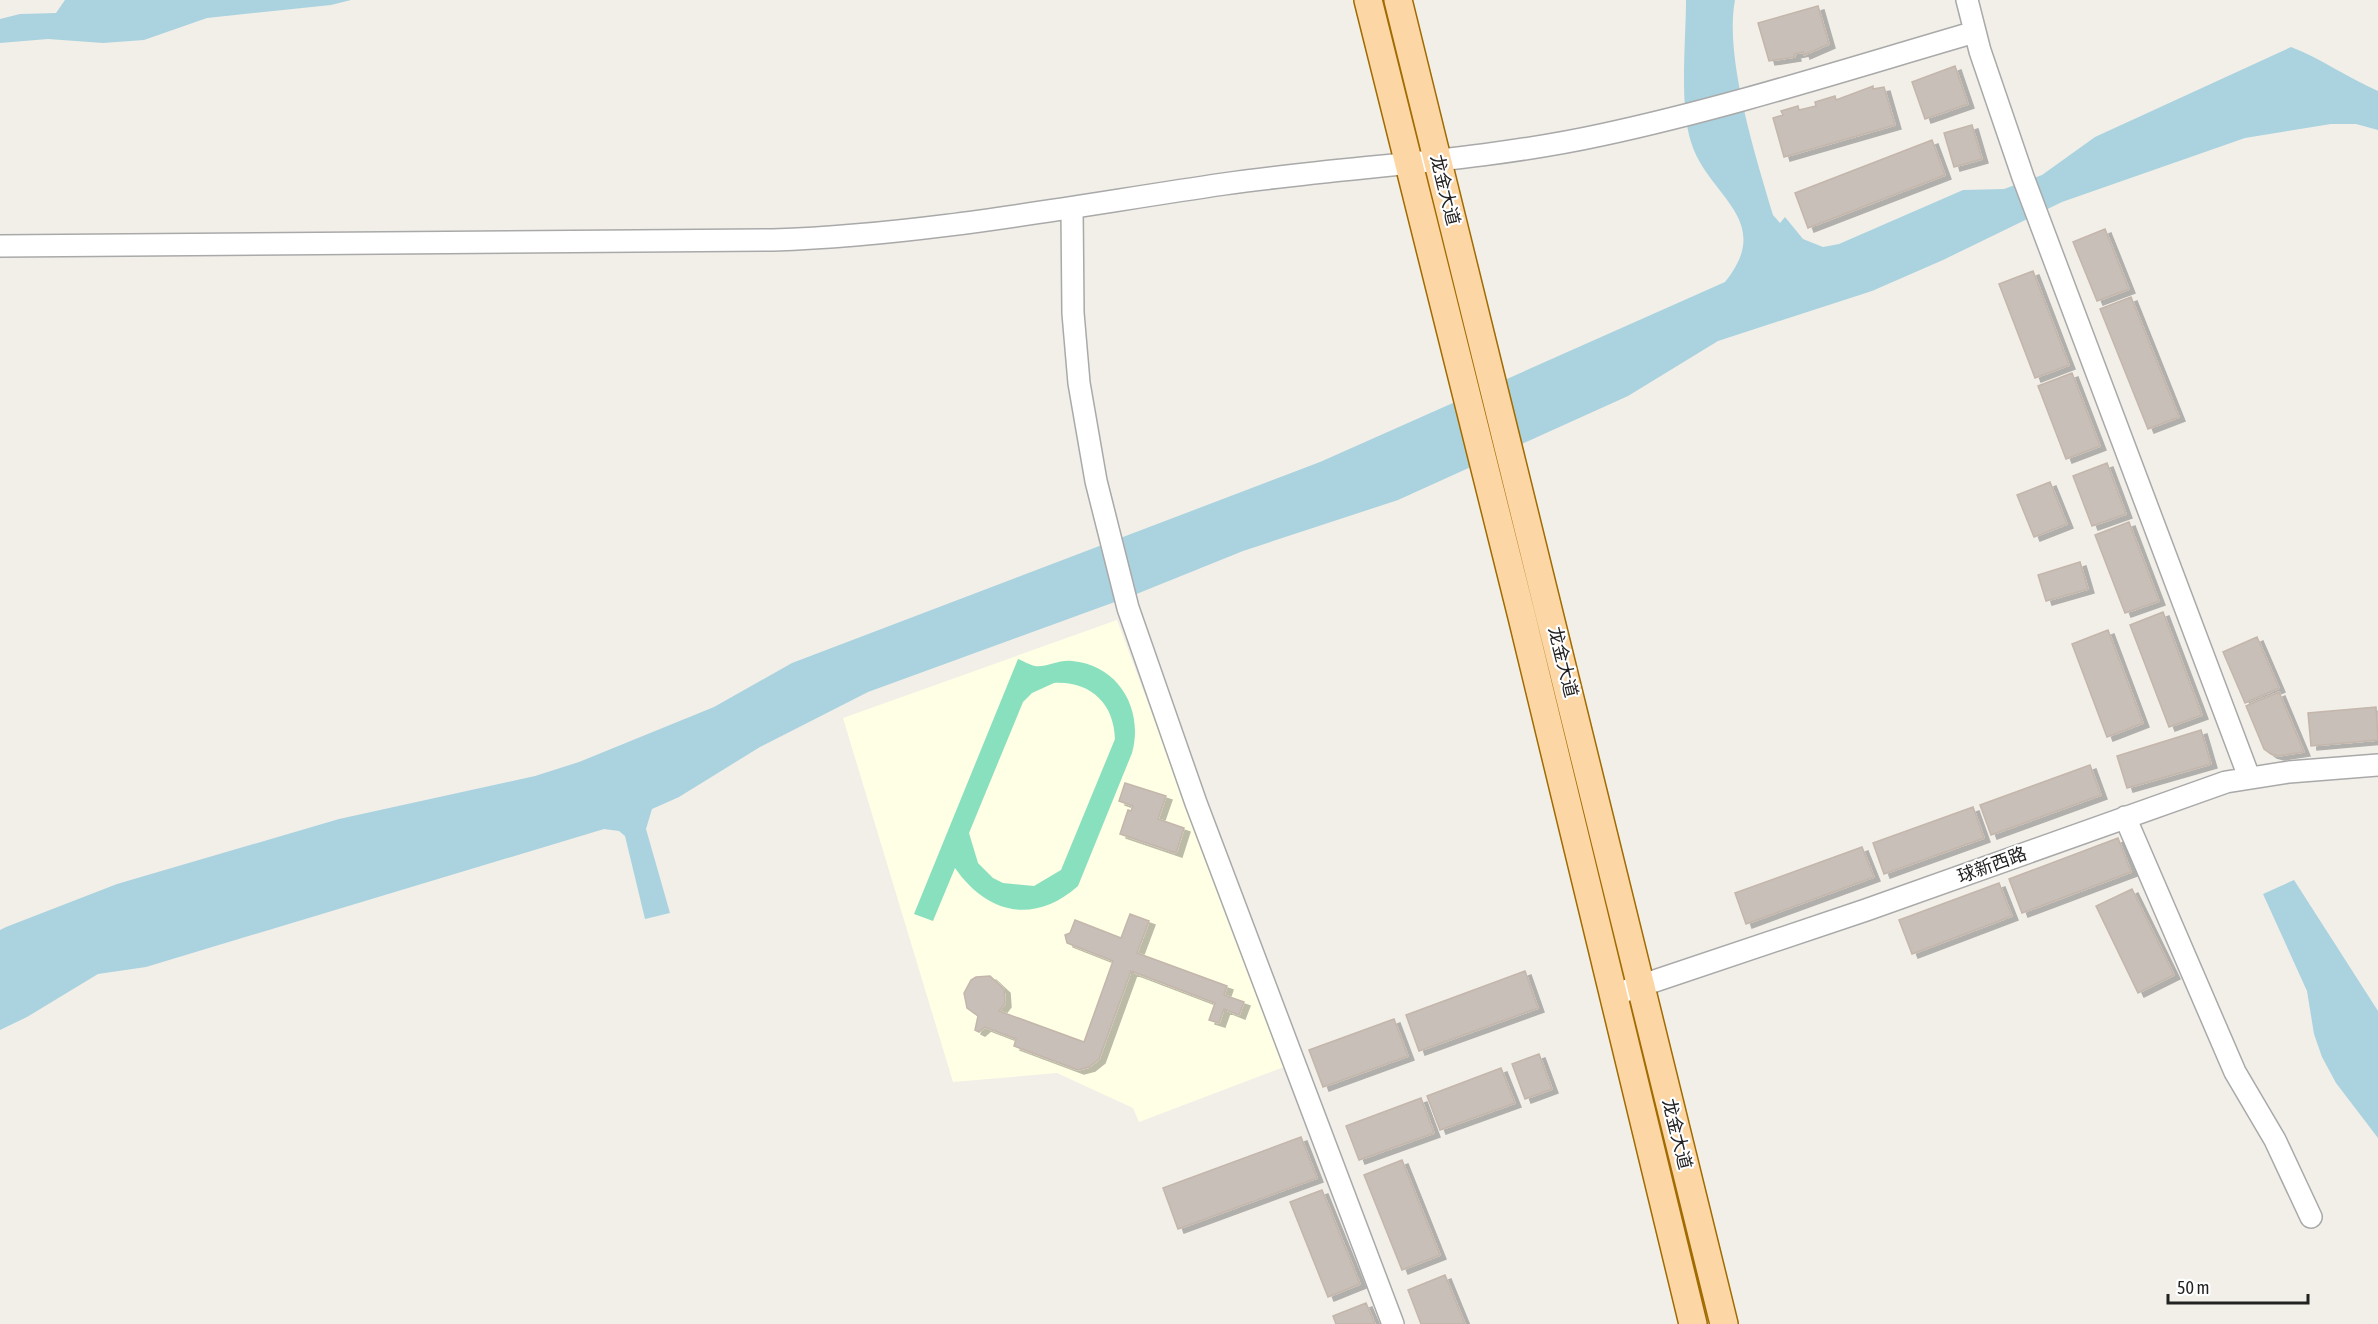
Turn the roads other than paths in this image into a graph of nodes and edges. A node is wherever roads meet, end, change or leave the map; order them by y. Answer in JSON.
{"nodes":[{"id":1,"x":1368,"y":0,"type":"edge"},
{"id":2,"x":1398,"y":0,"type":"edge"},
{"id":3,"x":1967,"y":0,"type":"edge"},
{"id":4,"x":1975,"y":32,"type":"junction"},
{"id":5,"x":1438,"y":161,"type":"junction"},
{"id":6,"x":1409,"y":164,"type":"junction"},
{"id":7,"x":1072,"y":208,"type":"junction"},
{"id":8,"x":0,"y":246,"type":"edge"},
{"id":9,"x":2378,"y":765,"type":"edge"},
{"id":10,"x":2249,"y":777,"type":"junction"},
{"id":11,"x":2125,"y":817,"type":"junction"},
{"id":12,"x":1641,"y":986,"type":"junction"},
{"id":13,"x":1613,"y":995,"type":"junction"},
{"id":14,"x":2311,"y":1217,"type":"dead end"},
{"id":15,"x":1393,"y":1324,"type":"edge"},
{"id":16,"x":1693,"y":1324,"type":"edge"},
{"id":17,"x":1724,"y":1324,"type":"edge"}],
"edges":[{"from":1,"to":6,"type":"main road","name":"龙金大道"},
{"from":2,"to":5,"type":"main road","name":"龙金大道"},
{"from":3,"to":4,"type":"street"},
{"from":4,"to":5,"type":"street"},
{"from":4,"to":10,"type":"street"},
{"from":5,"to":6,"type":"street"},
{"from":5,"to":12,"type":"main road","name":"龙金大道"},
{"from":6,"to":7,"type":"street"},
{"from":6,"to":13,"type":"main road","name":"龙金大道"},
{"from":7,"to":8,"type":"street"},
{"from":7,"to":15,"type":"street"},
{"from":9,"to":10,"type":"street","name":"球新西路"},
{"from":10,"to":11,"type":"street","name":"球新西路"},
{"from":11,"to":12,"type":"street","name":"球新西路"},
{"from":11,"to":14,"type":"street"},
{"from":12,"to":13,"type":"street","name":"球新西路"},
{"from":12,"to":17,"type":"main road","name":"龙金大道"},
{"from":13,"to":16,"type":"main road","name":"龙金大道"}]}
